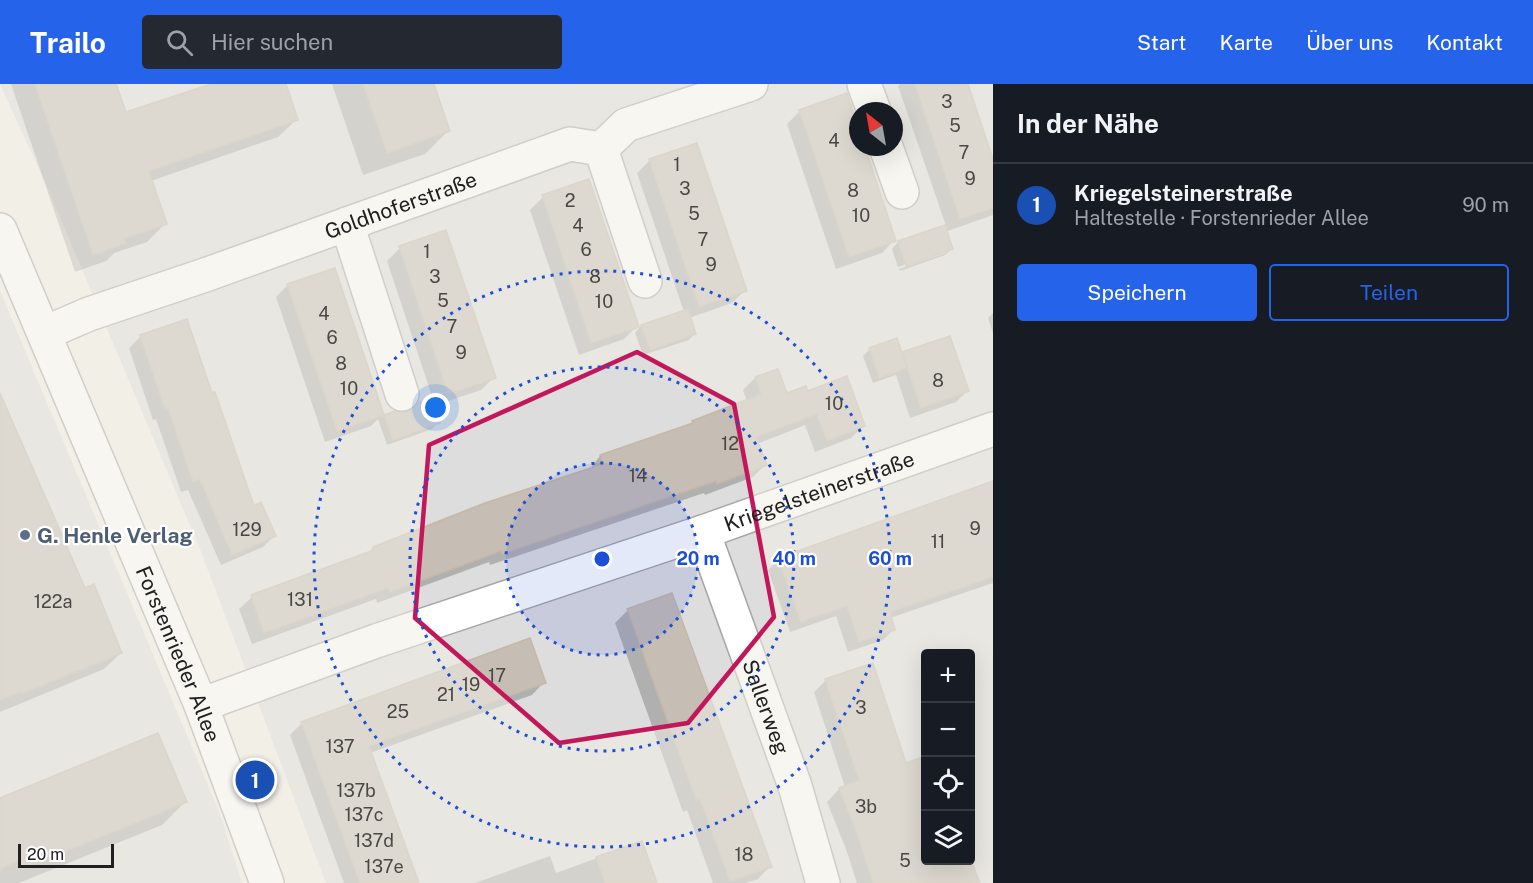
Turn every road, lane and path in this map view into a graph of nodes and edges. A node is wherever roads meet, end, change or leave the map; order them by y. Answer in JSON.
{"nodes":[{"id":1,"x":751,"y":84,"type":"edge"},
{"id":2,"x":864,"y":84,"type":"edge"},
{"id":3,"x":871,"y":102,"type":"edge"},
{"id":4,"x":601,"y":149,"type":"junction"},
{"id":5,"x":889,"y":156,"type":"edge"},
{"id":6,"x":902,"y":192,"type":"dead end"},
{"id":7,"x":347,"y":224,"type":"junction"},
{"id":8,"x":0,"y":230,"type":"edge"},
{"id":9,"x":645,"y":281,"type":"dead end"},
{"id":10,"x":45,"y":333,"type":"junction"},
{"id":11,"x":402,"y":394,"type":"dead end"},
{"id":12,"x":993,"y":429,"type":"edge"},
{"id":13,"x":703,"y":532,"type":"junction"},
{"id":14,"x":201,"y":705,"type":"junction"},
{"id":15,"x":267,"y":883,"type":"edge"},
{"id":16,"x":823,"y":883,"type":"edge"}],
"edges":[{"from":1,"to":4,"type":"street"},
{"from":2,"to":3,"type":"street"},
{"from":4,"to":7,"type":"street","name":"Goldhoferstraße"},
{"from":4,"to":9,"type":"street"},
{"from":5,"to":6,"type":"street"},
{"from":7,"to":10,"type":"street","name":"Goldhoferstraße"},
{"from":7,"to":11,"type":"street"},
{"from":8,"to":10,"type":"street","name":"Forstenrieder Allee"},
{"from":10,"to":14,"type":"street","name":"Forstenrieder Allee"},
{"from":12,"to":13,"type":"street","name":"Kriegelsteinerstraße"},
{"from":13,"to":14,"type":"street","name":"Kriegelsteinerstraße"},
{"from":13,"to":16,"type":"street","name":"Sallerweg"},
{"from":14,"to":15,"type":"street","name":"Forstenrieder Allee"}]}
